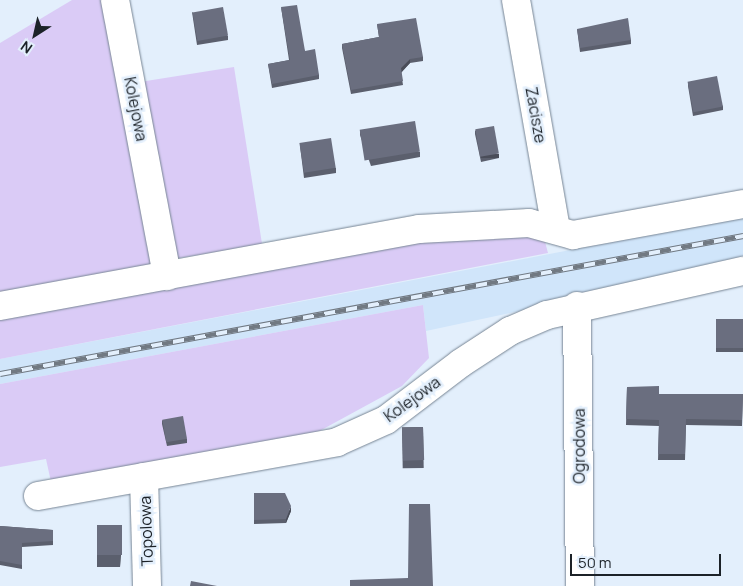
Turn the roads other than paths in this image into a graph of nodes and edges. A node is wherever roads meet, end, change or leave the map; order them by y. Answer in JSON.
{"nodes":[{"id":1,"x":115,"y":0,"type":"edge"},
{"id":2,"x":516,"y":0,"type":"edge"},
{"id":3,"x":743,"y":204,"type":"edge"},
{"id":4,"x":556,"y":230,"type":"junction"},
{"id":5,"x":743,"y":271,"type":"edge"},
{"id":6,"x":167,"y":276,"type":"junction"},
{"id":7,"x":0,"y":306,"type":"edge"},
{"id":8,"x":578,"y":306,"type":"junction"},
{"id":9,"x":144,"y":477,"type":"junction"},
{"id":10,"x":38,"y":496,"type":"dead end"},
{"id":11,"x":147,"y":586,"type":"edge"},
{"id":12,"x":580,"y":586,"type":"edge"}],
"edges":[{"from":1,"to":6,"type":"street","name":"Kolejowa"},
{"from":2,"to":4,"type":"street","name":"Zacisze"},
{"from":3,"to":4,"type":"street"},
{"from":4,"to":6,"type":"street"},
{"from":5,"to":8,"type":"street","name":"Kolejowa"},
{"from":6,"to":7,"type":"street"},
{"from":8,"to":9,"type":"street","name":"Kolejowa"},
{"from":8,"to":12,"type":"street","name":"Ogrodowa"},
{"from":9,"to":10,"type":"street","name":"Kolejowa"},
{"from":9,"to":11,"type":"street","name":"Topolowa"}]}
